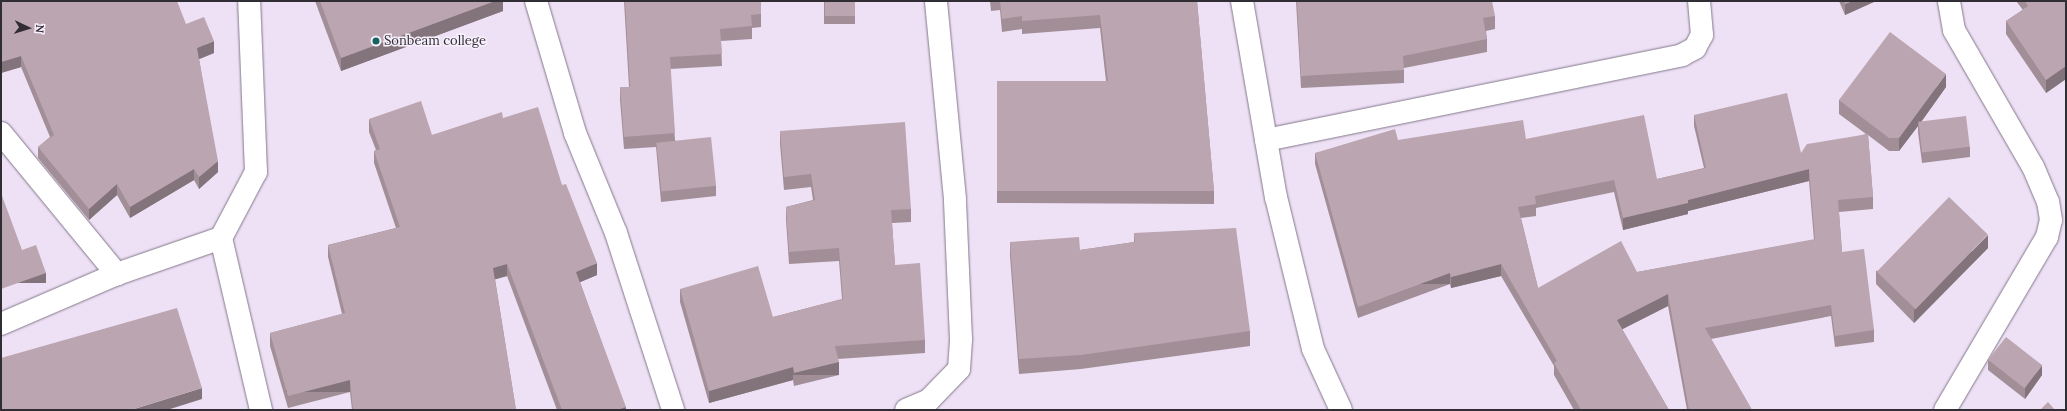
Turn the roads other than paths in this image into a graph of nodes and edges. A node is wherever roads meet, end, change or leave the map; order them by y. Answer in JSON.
{"nodes":[{"id":1,"x":249,"y":1,"type":"edge"},
{"id":2,"x":536,"y":1,"type":"edge"},
{"id":3,"x":936,"y":1,"type":"edge"},
{"id":4,"x":1242,"y":1,"type":"edge"},
{"id":5,"x":1699,"y":1,"type":"edge"},
{"id":6,"x":1949,"y":1,"type":"edge"},
{"id":7,"x":1,"y":133,"type":"edge"},
{"id":8,"x":1266,"y":140,"type":"junction"},
{"id":9,"x":221,"y":238,"type":"junction"},
{"id":10,"x":117,"y":274,"type":"junction"},
{"id":11,"x":1,"y":324,"type":"edge"},
{"id":12,"x":261,"y":410,"type":"edge"},
{"id":13,"x":673,"y":410,"type":"edge"},
{"id":14,"x":906,"y":410,"type":"edge"},
{"id":15,"x":1341,"y":410,"type":"edge"},
{"id":16,"x":1945,"y":410,"type":"edge"}],
"edges":[{"from":1,"to":9,"type":"street"},
{"from":2,"to":13,"type":"street"},
{"from":3,"to":14,"type":"street"},
{"from":4,"to":8,"type":"street"},
{"from":5,"to":8,"type":"street"},
{"from":6,"to":16,"type":"street"},
{"from":7,"to":10,"type":"street"},
{"from":8,"to":15,"type":"street"},
{"from":9,"to":10,"type":"street"},
{"from":9,"to":12,"type":"street"},
{"from":10,"to":11,"type":"street"}]}
